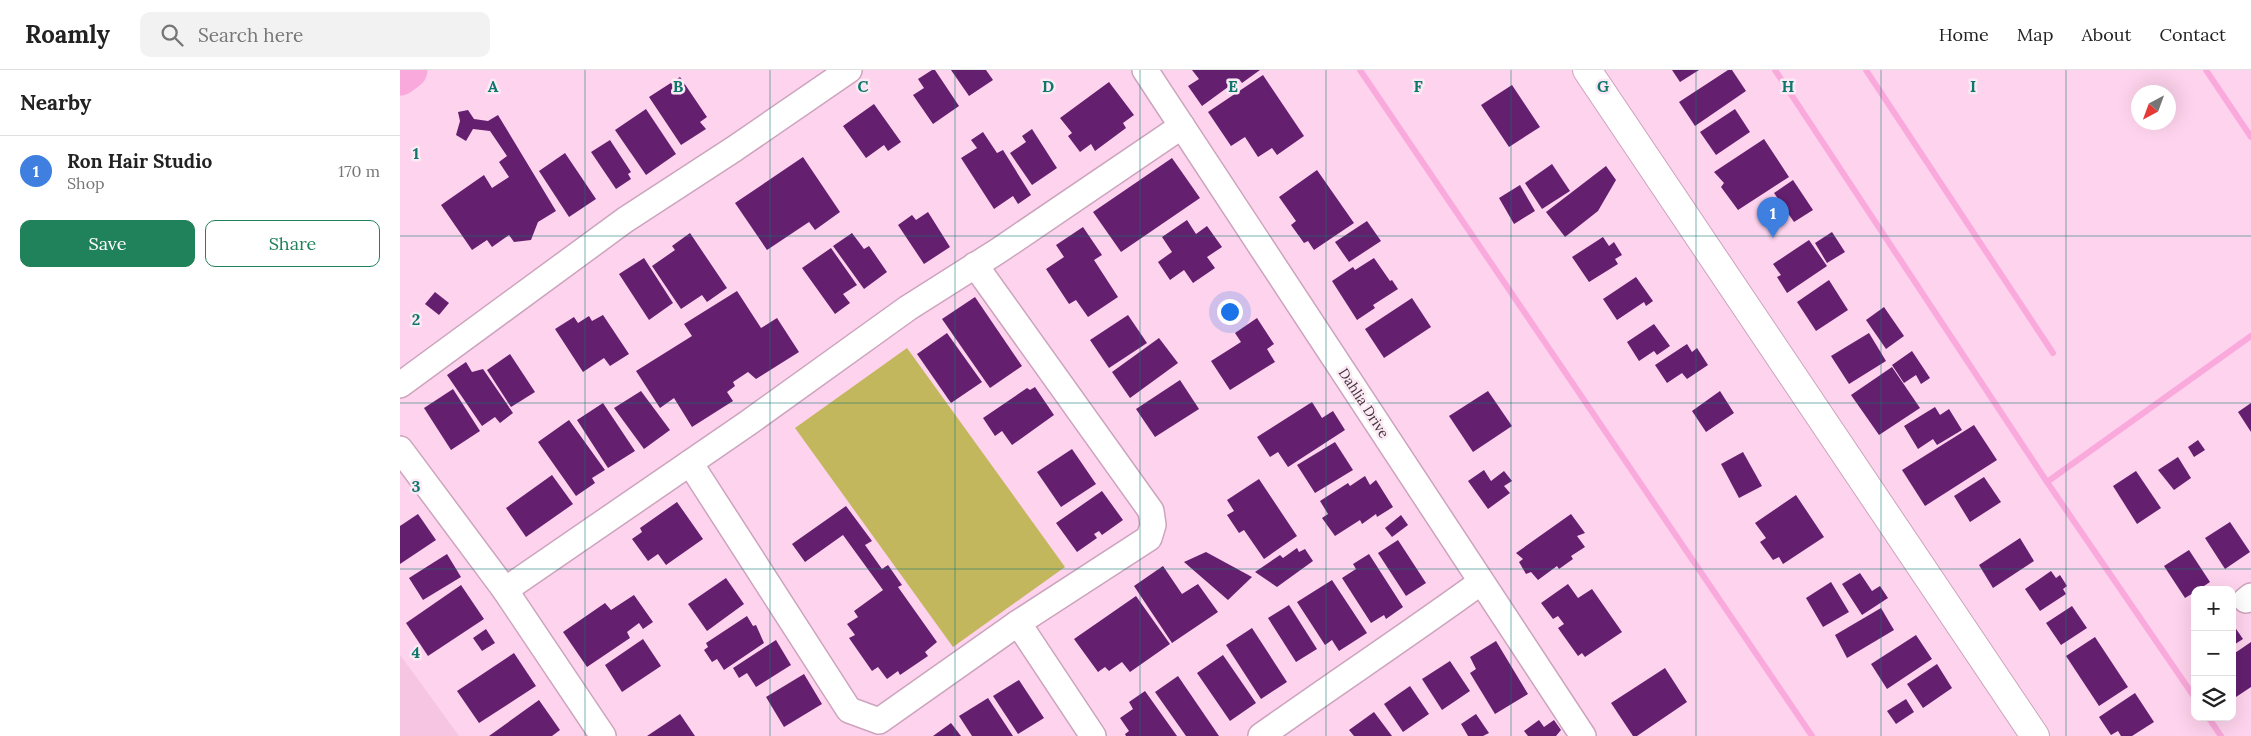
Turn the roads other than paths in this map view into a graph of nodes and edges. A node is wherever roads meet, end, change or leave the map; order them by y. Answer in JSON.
{"nodes":[{"id":1,"x":849,"y":70,"type":"edge"},
{"id":2,"x":1146,"y":70,"type":"edge"},
{"id":3,"x":1587,"y":70,"type":"edge"},
{"id":4,"x":1182,"y":126,"type":"junction"},
{"id":5,"x":975,"y":265,"type":"junction"},
{"id":6,"x":400,"y":385,"type":"edge"},
{"id":7,"x":400,"y":449,"type":"edge"},
{"id":8,"x":690,"y":463,"type":"junction"},
{"id":9,"x":1481,"y":582,"type":"junction"},
{"id":10,"x":505,"y":590,"type":"junction"},
{"id":11,"x":1018,"y":623,"type":"junction"},
{"id":12,"x":603,"y":736,"type":"edge"},
{"id":13,"x":1093,"y":736,"type":"edge"},
{"id":14,"x":1261,"y":736,"type":"edge"},
{"id":15,"x":1583,"y":736,"type":"edge"},
{"id":16,"x":2035,"y":736,"type":"edge"}],
"edges":[{"from":1,"to":6,"type":"street"},
{"from":2,"to":4,"type":"street","name":"Dahlia Drive"},
{"from":3,"to":16,"type":"main road"},
{"from":4,"to":5,"type":"street"},
{"from":4,"to":9,"type":"street","name":"Dahlia Drive"},
{"from":5,"to":8,"type":"street"},
{"from":5,"to":11,"type":"street"},
{"from":7,"to":10,"type":"street"},
{"from":8,"to":10,"type":"street"},
{"from":8,"to":11,"type":"street"},
{"from":9,"to":14,"type":"street"},
{"from":9,"to":15,"type":"street","name":"Dahlia Drive"},
{"from":10,"to":12,"type":"street"},
{"from":11,"to":13,"type":"street"}]}
